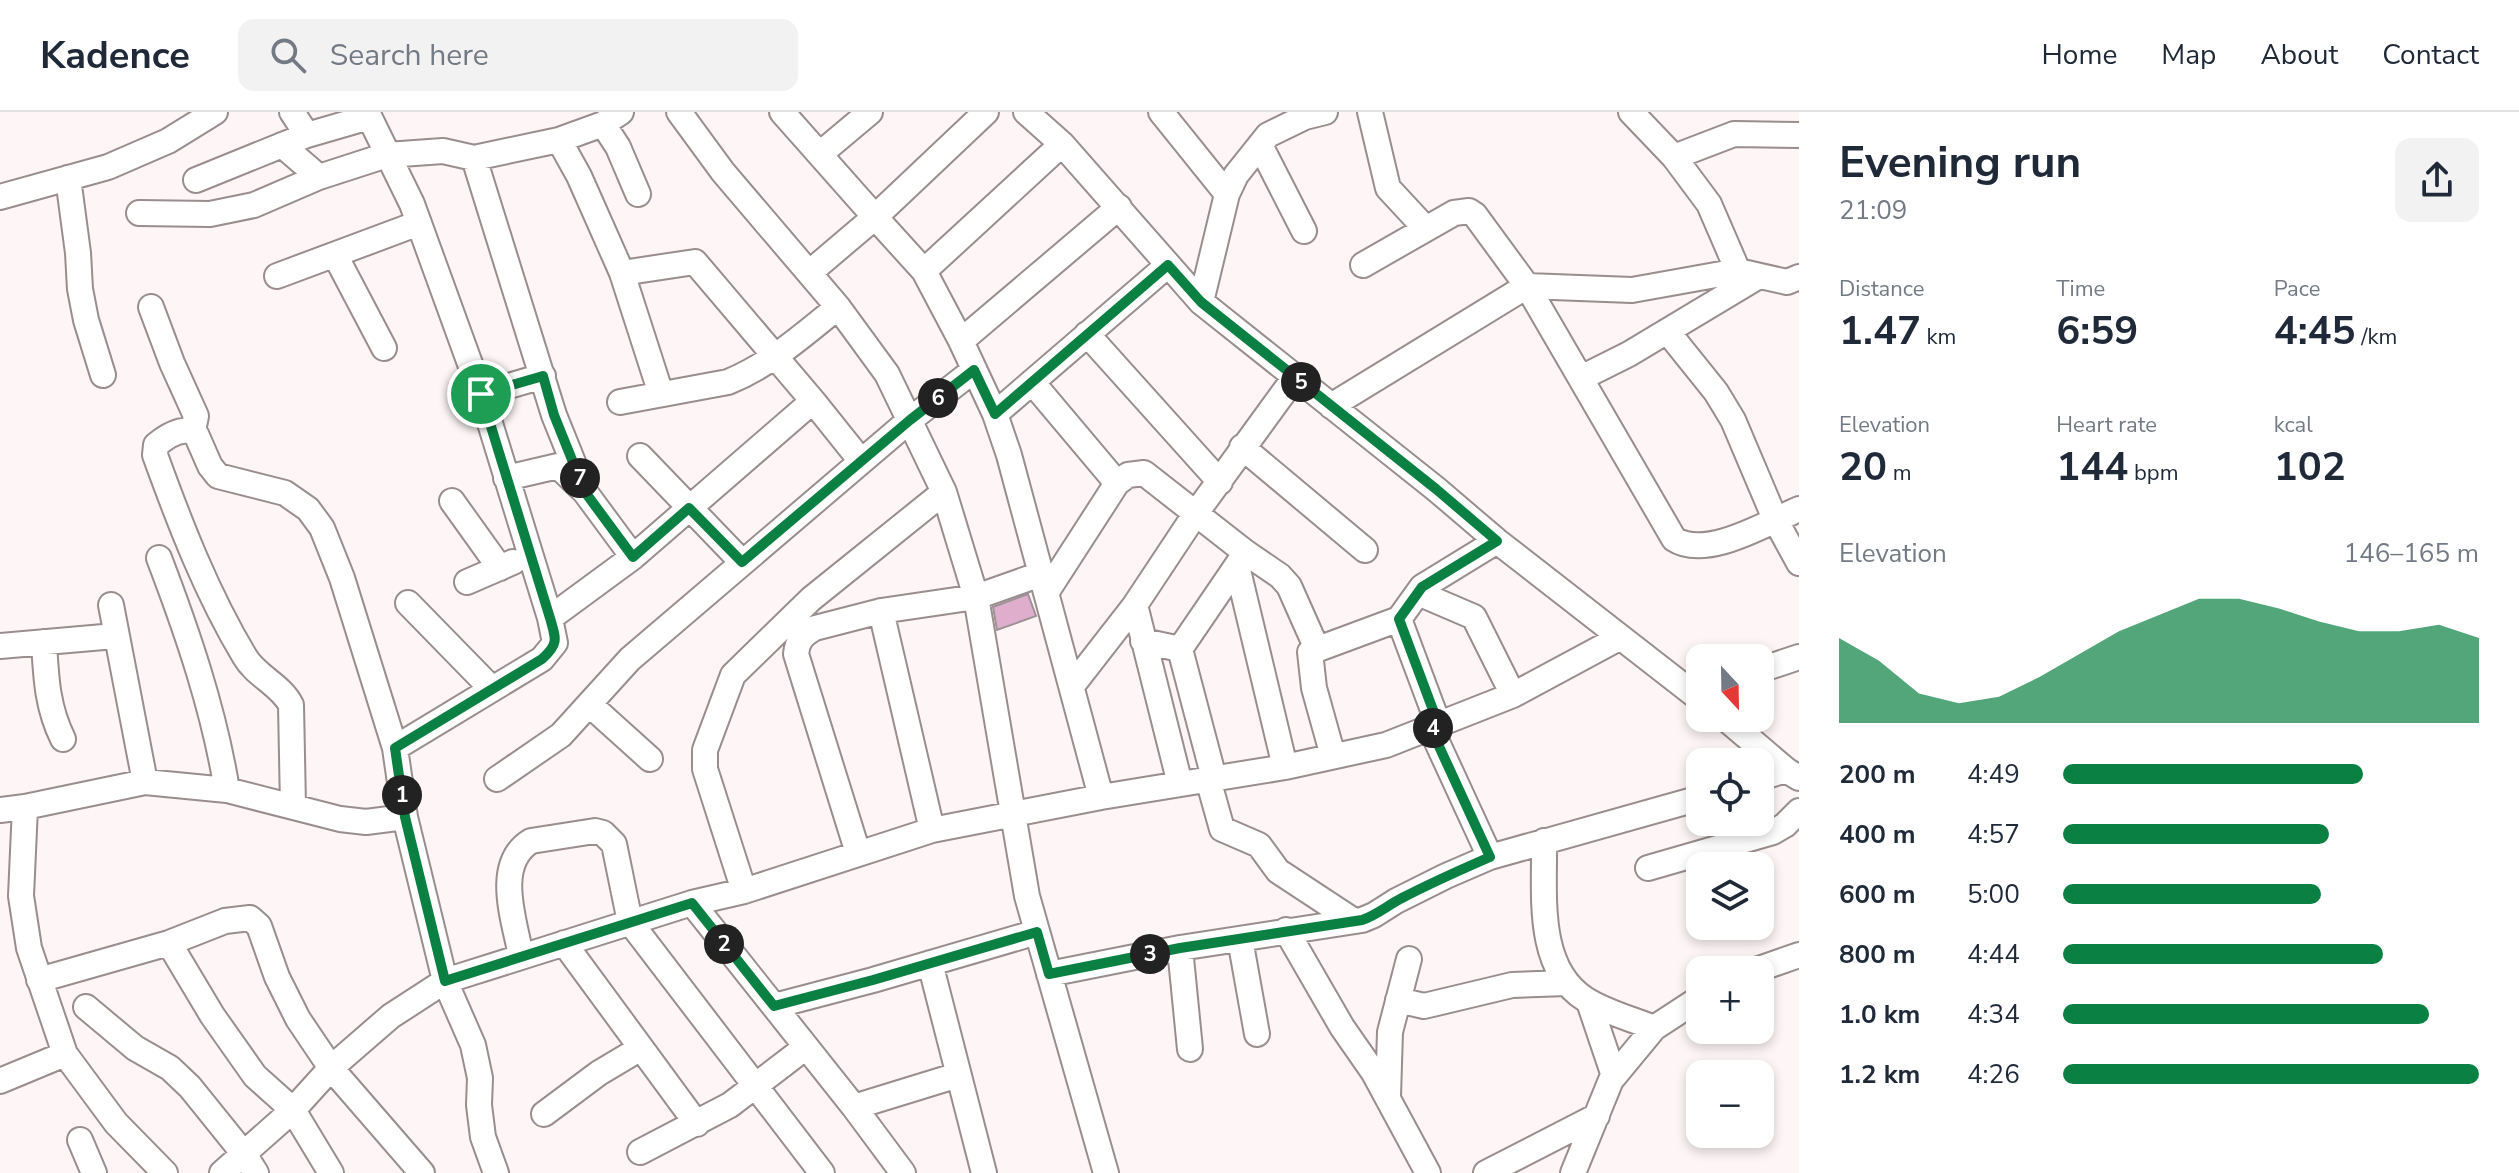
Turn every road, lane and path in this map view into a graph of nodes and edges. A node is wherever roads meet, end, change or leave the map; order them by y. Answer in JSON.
{"nodes":[{"id":1,"x":215,"y":112,"type":"edge"},
{"id":2,"x":292,"y":112,"type":"edge"},
{"id":3,"x":679,"y":112,"type":"edge"},
{"id":4,"x":782,"y":112,"type":"edge"},
{"id":5,"x":870,"y":112,"type":"edge"},
{"id":6,"x":986,"y":112,"type":"edge"},
{"id":7,"x":1161,"y":112,"type":"edge"},
{"id":8,"x":1325,"y":112,"type":"edge"},
{"id":9,"x":1370,"y":112,"type":"edge"},
{"id":10,"x":1631,"y":112,"type":"edge"},
{"id":11,"x":1031,"y":113,"type":"edge"},
{"id":12,"x":368,"y":115,"type":"edge"},
{"id":13,"x":612,"y":118,"type":"edge"},
{"id":14,"x":1270,"y":129,"type":"edge"},
{"id":15,"x":307,"y":135,"type":"junction"},
{"id":16,"x":1799,"y":135,"type":"edge"},
{"id":17,"x":559,"y":140,"type":"junction"},
{"id":18,"x":1062,"y":144,"type":"junction"},
{"id":19,"x":282,"y":145,"type":"junction"},
{"id":20,"x":820,"y":154,"type":"junction"},
{"id":21,"x":387,"y":155,"type":"junction"},
{"id":22,"x":1674,"y":157,"type":"junction"},
{"id":23,"x":474,"y":158,"type":"junction"},
{"id":24,"x":319,"y":177,"type":"junction"},
{"id":25,"x":68,"y":178,"type":"junction"},
{"id":26,"x":196,"y":180,"type":"dead end"},
{"id":27,"x":638,"y":194,"type":"dead end"},
{"id":28,"x":1227,"y":194,"type":"junction"},
{"id":29,"x":0,"y":197,"type":"edge"},
{"id":30,"x":1119,"y":207,"type":"junction"},
{"id":31,"x":139,"y":213,"type":"dead end"},
{"id":32,"x":875,"y":217,"type":"junction"},
{"id":33,"x":419,"y":223,"type":"junction"},
{"id":34,"x":1426,"y":229,"type":"junction"},
{"id":35,"x":1304,"y":231,"type":"dead end"},
{"id":36,"x":335,"y":255,"type":"junction"},
{"id":37,"x":1168,"y":265,"type":"junction"},
{"id":38,"x":1363,"y":265,"type":"dead end"},
{"id":39,"x":924,"y":271,"type":"junction"},
{"id":40,"x":622,"y":273,"type":"junction"},
{"id":41,"x":809,"y":273,"type":"junction"},
{"id":42,"x":1748,"y":273,"type":"junction"},
{"id":43,"x":277,"y":276,"type":"dead end"},
{"id":44,"x":1527,"y":286,"type":"junction"},
{"id":45,"x":1795,"y":287,"type":"edge"},
{"id":46,"x":1201,"y":302,"type":"junction"},
{"id":47,"x":151,"y":307,"type":"dead end"},
{"id":48,"x":838,"y":307,"type":"junction"},
{"id":49,"x":1667,"y":331,"type":"junction"},
{"id":50,"x":1087,"y":334,"type":"junction"},
{"id":51,"x":961,"y":341,"type":"junction"},
{"id":52,"x":384,"y":348,"type":"dead end"},
{"id":53,"x":776,"y":356,"type":"junction"},
{"id":54,"x":974,"y":370,"type":"junction"},
{"id":55,"x":103,"y":375,"type":"dead end"},
{"id":56,"x":543,"y":376,"type":"junction"},
{"id":57,"x":1295,"y":377,"type":"junction"},
{"id":58,"x":1581,"y":378,"type":"junction"},
{"id":59,"x":1032,"y":382,"type":"junction"},
{"id":60,"x":481,"y":394,"type":"junction"},
{"id":61,"x":661,"y":394,"type":"junction"},
{"id":62,"x":813,"y":401,"type":"junction"},
{"id":63,"x":620,"y":402,"type":"dead end"},
{"id":64,"x":1331,"y":406,"type":"junction"},
{"id":65,"x":995,"y":414,"type":"junction"},
{"id":66,"x":910,"y":420,"type":"junction"},
{"id":67,"x":193,"y":431,"type":"junction"},
{"id":68,"x":1242,"y":447,"type":"junction"},
{"id":69,"x":640,"y":456,"type":"dead end"},
{"id":70,"x":861,"y":461,"type":"junction"},
{"id":71,"x":506,"y":478,"type":"junction"},
{"id":72,"x":1220,"y":482,"type":"junction"},
{"id":73,"x":1117,"y":483,"type":"junction"},
{"id":74,"x":585,"y":492,"type":"junction"},
{"id":75,"x":944,"y":492,"type":"junction"},
{"id":76,"x":452,"y":501,"type":"dead end"},
{"id":77,"x":689,"y":508,"type":"junction"},
{"id":78,"x":1799,"y":509,"type":"edge"},
{"id":79,"x":1196,"y":513,"type":"junction"},
{"id":80,"x":1775,"y":519,"type":"junction"},
{"id":81,"x":1497,"y":541,"type":"junction"},
{"id":82,"x":1365,"y":550,"type":"dead end"},
{"id":83,"x":530,"y":554,"type":"junction"},
{"id":84,"x":633,"y":557,"type":"junction"},
{"id":85,"x":159,"y":558,"type":"dead end"},
{"id":86,"x":1241,"y":559,"type":"junction"},
{"id":87,"x":742,"y":562,"type":"junction"},
{"id":88,"x":1799,"y":563,"type":"edge"},
{"id":89,"x":500,"y":568,"type":"junction"},
{"id":90,"x":467,"y":582,"type":"dead end"},
{"id":91,"x":1044,"y":584,"type":"junction"},
{"id":92,"x":1418,"y":593,"type":"junction"},
{"id":93,"x":976,"y":597,"type":"junction"},
{"id":94,"x":408,"y":603,"type":"dead end"},
{"id":95,"x":111,"y":605,"type":"dead end"},
{"id":96,"x":1135,"y":605,"type":"junction"},
{"id":97,"x":881,"y":611,"type":"junction"},
{"id":98,"x":550,"y":618,"type":"junction"},
{"id":99,"x":1399,"y":619,"type":"junction"},
{"id":100,"x":115,"y":636,"type":"junction"},
{"id":101,"x":1619,"y":638,"type":"junction"},
{"id":102,"x":1143,"y":641,"type":"junction"},
{"id":103,"x":44,"y":642,"type":"junction"},
{"id":104,"x":0,"y":646,"type":"edge"},
{"id":105,"x":1180,"y":649,"type":"junction"},
{"id":106,"x":1317,"y":649,"type":"junction"},
{"id":107,"x":1799,"y":657,"type":"edge"},
{"id":108,"x":1774,"y":665,"type":"edge"},
{"id":109,"x":1072,"y":686,"type":"junction"},
{"id":110,"x":1686,"y":688,"type":"edge"},
{"id":111,"x":492,"y":689,"type":"junction"},
{"id":112,"x":1513,"y":695,"type":"junction"},
{"id":113,"x":589,"y":704,"type":"junction"},
{"id":114,"x":1435,"y":727,"type":"junction"},
{"id":115,"x":1742,"y":732,"type":"edge"},
{"id":116,"x":63,"y":739,"type":"dead end"},
{"id":117,"x":395,"y":748,"type":"junction"},
{"id":118,"x":1333,"y":756,"type":"junction"},
{"id":119,"x":650,"y":759,"type":"dead end"},
{"id":120,"x":1285,"y":767,"type":"junction"},
{"id":121,"x":1792,"y":774,"type":"edge"},
{"id":122,"x":497,"y":779,"type":"dead end"},
{"id":123,"x":1211,"y":779,"type":"junction"},
{"id":124,"x":145,"y":782,"type":"junction"},
{"id":125,"x":1180,"y":784,"type":"junction"},
{"id":126,"x":227,"y":790,"type":"junction"},
{"id":127,"x":1101,"y":797,"type":"junction"},
{"id":128,"x":1686,"y":803,"type":"edge"},
{"id":129,"x":293,"y":806,"type":"junction"},
{"id":130,"x":25,"y":807,"type":"junction"},
{"id":131,"x":0,"y":810,"type":"edge"},
{"id":132,"x":1799,"y":811,"type":"edge"},
{"id":133,"x":1013,"y":813,"type":"junction"},
{"id":134,"x":405,"y":817,"type":"junction"},
{"id":135,"x":932,"y":830,"type":"junction"},
{"id":136,"x":1544,"y":841,"type":"junction"},
{"id":137,"x":858,"y":853,"type":"junction"},
{"id":138,"x":1490,"y":857,"type":"junction"},
{"id":139,"x":1648,"y":868,"type":"dead end"},
{"id":140,"x":744,"y":891,"type":"junction"},
{"id":141,"x":692,"y":903,"type":"junction"},
{"id":142,"x":12,"y":912,"type":"edge"},
{"id":143,"x":1354,"y":921,"type":"junction"},
{"id":144,"x":630,"y":922,"type":"junction"},
{"id":145,"x":1286,"y":930,"type":"junction"},
{"id":146,"x":1037,"y":932,"type":"junction"},
{"id":147,"x":1240,"y":939,"type":"junction"},
{"id":148,"x":169,"y":943,"type":"junction"},
{"id":149,"x":564,"y":943,"type":"junction"},
{"id":150,"x":1180,"y":948,"type":"junction"},
{"id":151,"x":1799,"y":955,"type":"edge"},
{"id":152,"x":521,"y":956,"type":"junction"},
{"id":153,"x":1409,"y":959,"type":"dead end"},
{"id":154,"x":930,"y":963,"type":"junction"},
{"id":155,"x":1774,"y":964,"type":"edge"},
{"id":156,"x":1049,"y":974,"type":"junction"},
{"id":157,"x":39,"y":980,"type":"junction"},
{"id":158,"x":445,"y":981,"type":"junction"},
{"id":159,"x":1567,"y":983,"type":"junction"},
{"id":160,"x":1398,"y":1000,"type":"junction"},
{"id":161,"x":1589,"y":1002,"type":"junction"},
{"id":162,"x":774,"y":1006,"type":"junction"},
{"id":163,"x":86,"y":1007,"type":"dead end"},
{"id":164,"x":1686,"y":1007,"type":"edge"},
{"id":165,"x":1654,"y":1028,"type":"junction"},
{"id":166,"x":1257,"y":1034,"type":"dead end"},
{"id":167,"x":806,"y":1047,"type":"junction"},
{"id":168,"x":641,"y":1048,"type":"junction"},
{"id":169,"x":1190,"y":1049,"type":"dead end"},
{"id":170,"x":65,"y":1054,"type":"junction"},
{"id":171,"x":331,"y":1068,"type":"junction"},
{"id":172,"x":958,"y":1075,"type":"junction"},
{"id":173,"x":1614,"y":1076,"type":"junction"},
{"id":174,"x":0,"y":1081,"type":"edge"},
{"id":175,"x":758,"y":1086,"type":"junction"},
{"id":176,"x":1388,"y":1103,"type":"junction"},
{"id":177,"x":854,"y":1107,"type":"junction"},
{"id":178,"x":293,"y":1110,"type":"junction"},
{"id":179,"x":544,"y":1114,"type":"dead end"},
{"id":180,"x":1597,"y":1116,"type":"junction"},
{"id":181,"x":697,"y":1124,"type":"junction"},
{"id":182,"x":80,"y":1140,"type":"dead end"},
{"id":183,"x":640,"y":1152,"type":"dead end"},
{"id":184,"x":250,"y":1164,"type":"edge"},
{"id":185,"x":1106,"y":1172,"type":"edge"},
{"id":186,"x":94,"y":1173,"type":"edge"},
{"id":187,"x":165,"y":1173,"type":"edge"},
{"id":188,"x":222,"y":1173,"type":"edge"},
{"id":189,"x":331,"y":1173,"type":"edge"},
{"id":190,"x":422,"y":1173,"type":"edge"},
{"id":191,"x":496,"y":1173,"type":"edge"},
{"id":192,"x":822,"y":1173,"type":"edge"},
{"id":193,"x":903,"y":1173,"type":"edge"},
{"id":194,"x":984,"y":1173,"type":"edge"},
{"id":195,"x":1428,"y":1173,"type":"edge"},
{"id":196,"x":1486,"y":1173,"type":"edge"},
{"id":197,"x":1573,"y":1173,"type":"edge"}],
"edges":[{"from":1,"to":25,"type":"street"},
{"from":2,"to":15,"type":"street"},
{"from":3,"to":41,"type":"street"},
{"from":4,"to":20,"type":"street"},
{"from":5,"to":20,"type":"street"},
{"from":6,"to":32,"type":"street"},
{"from":7,"to":28,"type":"street"},
{"from":8,"to":14,"type":"street"},
{"from":9,"to":34,"type":"street"},
{"from":10,"to":22,"type":"street"},
{"from":11,"to":18,"type":"street"},
{"from":12,"to":15,"type":"street"},
{"from":12,"to":21,"type":"street"},
{"from":13,"to":17,"type":"street"},
{"from":13,"to":27,"type":"street"},
{"from":14,"to":28,"type":"street"},
{"from":14,"to":35,"type":"street"},
{"from":15,"to":19,"type":"street"},
{"from":16,"to":22,"type":"street"},
{"from":17,"to":23,"type":"street"},
{"from":17,"to":40,"type":"street"},
{"from":18,"to":30,"type":"street"},
{"from":18,"to":39,"type":"street"},
{"from":19,"to":24,"type":"street"},
{"from":19,"to":26,"type":"street"},
{"from":20,"to":32,"type":"street"},
{"from":21,"to":23,"type":"street"},
{"from":21,"to":24,"type":"street"},
{"from":21,"to":33,"type":"street"},
{"from":22,"to":42,"type":"street"},
{"from":23,"to":56,"type":"street"},
{"from":24,"to":31,"type":"street"},
{"from":25,"to":29,"type":"street"},
{"from":25,"to":55,"type":"street"},
{"from":28,"to":46,"type":"street"},
{"from":30,"to":37,"type":"street"},
{"from":30,"to":51,"type":"street"},
{"from":32,"to":39,"type":"street"},
{"from":32,"to":41,"type":"street"},
{"from":33,"to":36,"type":"street"},
{"from":33,"to":60,"type":"street"},
{"from":34,"to":38,"type":"street"},
{"from":34,"to":44,"type":"street"},
{"from":36,"to":43,"type":"street"},
{"from":36,"to":52,"type":"street"},
{"from":37,"to":46,"type":"street"},
{"from":37,"to":50,"type":"street"},
{"from":39,"to":51,"type":"street"},
{"from":40,"to":53,"type":"street"},
{"from":40,"to":61,"type":"street"},
{"from":41,"to":48,"type":"street"},
{"from":42,"to":44,"type":"street"},
{"from":42,"to":45,"type":"street"},
{"from":42,"to":49,"type":"street"},
{"from":44,"to":58,"type":"street"},
{"from":44,"to":64,"type":"street"},
{"from":46,"to":57,"type":"street"},
{"from":47,"to":67,"type":"street"},
{"from":48,"to":53,"type":"street"},
{"from":48,"to":66,"type":"street"},
{"from":49,"to":58,"type":"street"},
{"from":49,"to":80,"type":"street"},
{"from":50,"to":59,"type":"street"},
{"from":50,"to":72,"type":"street"},
{"from":51,"to":54,"type":"street"},
{"from":53,"to":61,"type":"street"},
{"from":53,"to":62,"type":"street"},
{"from":54,"to":65,"type":"street"},
{"from":54,"to":66,"type":"street"},
{"from":56,"to":60,"type":"street"},
{"from":56,"to":74,"type":"street"},
{"from":57,"to":64,"type":"street"},
{"from":57,"to":68,"type":"street"},
{"from":58,"to":80,"type":"street"},
{"from":59,"to":65,"type":"street"},
{"from":59,"to":73,"type":"street"},
{"from":60,"to":71,"type":"street"},
{"from":61,"to":63,"type":"street"},
{"from":62,"to":70,"type":"street"},
{"from":62,"to":77,"type":"street"},
{"from":64,"to":81,"type":"street"},
{"from":65,"to":91,"type":"street"},
{"from":66,"to":70,"type":"street"},
{"from":66,"to":75,"type":"street"},
{"from":67,"to":117,"type":"street"},
{"from":67,"to":129,"type":"street"},
{"from":68,"to":72,"type":"street"},
{"from":68,"to":82,"type":"street"},
{"from":69,"to":77,"type":"street"},
{"from":70,"to":87,"type":"street"},
{"from":71,"to":74,"type":"street"},
{"from":71,"to":83,"type":"street"},
{"from":72,"to":79,"type":"street"},
{"from":73,"to":79,"type":"street"},
{"from":73,"to":91,"type":"street"},
{"from":74,"to":84,"type":"street"},
{"from":75,"to":93,"type":"street"},
{"from":75,"to":140,"type":"street"},
{"from":76,"to":89,"type":"street"},
{"from":77,"to":84,"type":"street"},
{"from":77,"to":87,"type":"street"},
{"from":78,"to":80,"type":"street"},
{"from":79,"to":86,"type":"street"},
{"from":79,"to":96,"type":"street"},
{"from":80,"to":88,"type":"street"},
{"from":81,"to":92,"type":"street"},
{"from":81,"to":101,"type":"street"},
{"from":83,"to":89,"type":"street"},
{"from":83,"to":98,"type":"street"},
{"from":84,"to":98,"type":"street"},
{"from":85,"to":126,"type":"street"},
{"from":86,"to":105,"type":"street"},
{"from":86,"to":106,"type":"street"},
{"from":86,"to":120,"type":"street"},
{"from":87,"to":113,"type":"street"},
{"from":89,"to":90,"type":"street"},
{"from":91,"to":93,"type":"street"},
{"from":91,"to":109,"type":"street"},
{"from":92,"to":99,"type":"street"},
{"from":92,"to":112,"type":"street"},
{"from":93,"to":97,"type":"street"},
{"from":93,"to":133,"type":"street"},
{"from":94,"to":111,"type":"street"},
{"from":95,"to":100,"type":"street"},
{"from":96,"to":102,"type":"street"},
{"from":96,"to":109,"type":"street"},
{"from":97,"to":135,"type":"street"},
{"from":97,"to":137,"type":"street"},
{"from":98,"to":111,"type":"street"},
{"from":99,"to":106,"type":"street"},
{"from":99,"to":114,"type":"street"},
{"from":100,"to":103,"type":"street"},
{"from":100,"to":124,"type":"street"},
{"from":101,"to":110,"type":"street"},
{"from":101,"to":112,"type":"street"},
{"from":102,"to":105,"type":"street"},
{"from":102,"to":125,"type":"street"},
{"from":103,"to":104,"type":"street"},
{"from":103,"to":116,"type":"street"},
{"from":105,"to":123,"type":"street"},
{"from":106,"to":118,"type":"street"},
{"from":107,"to":108,"type":"street"},
{"from":109,"to":127,"type":"street"},
{"from":111,"to":117,"type":"street"},
{"from":112,"to":114,"type":"street"},
{"from":113,"to":119,"type":"street"},
{"from":113,"to":122,"type":"street"},
{"from":114,"to":118,"type":"street"},
{"from":114,"to":138,"type":"street"},
{"from":115,"to":121,"type":"street"},
{"from":117,"to":134,"type":"street"},
{"from":118,"to":120,"type":"street"},
{"from":120,"to":123,"type":"street"},
{"from":123,"to":125,"type":"street"},
{"from":123,"to":143,"type":"street"},
{"from":124,"to":126,"type":"street"},
{"from":124,"to":130,"type":"street"},
{"from":125,"to":127,"type":"street"},
{"from":126,"to":129,"type":"street"},
{"from":127,"to":133,"type":"street"},
{"from":128,"to":136,"type":"street"},
{"from":129,"to":134,"type":"street"},
{"from":130,"to":131,"type":"street"},
{"from":130,"to":142,"type":"street"},
{"from":132,"to":139,"type":"street"},
{"from":133,"to":135,"type":"street"},
{"from":133,"to":146,"type":"street"},
{"from":134,"to":158,"type":"street"},
{"from":135,"to":137,"type":"street"},
{"from":136,"to":138,"type":"street"},
{"from":136,"to":159,"type":"street"},
{"from":137,"to":140,"type":"street"},
{"from":138,"to":143,"type":"street"},
{"from":140,"to":141,"type":"street"},
{"from":141,"to":144,"type":"street"},
{"from":141,"to":162,"type":"street"},
{"from":142,"to":157,"type":"street"},
{"from":143,"to":145,"type":"street"},
{"from":144,"to":149,"type":"street"},
{"from":144,"to":152,"type":"street"},
{"from":144,"to":175,"type":"street"},
{"from":145,"to":147,"type":"street"},
{"from":145,"to":176,"type":"street"},
{"from":146,"to":154,"type":"street"},
{"from":146,"to":156,"type":"street"},
{"from":147,"to":150,"type":"street"},
{"from":147,"to":166,"type":"street"},
{"from":148,"to":157,"type":"street"},
{"from":148,"to":171,"type":"street"},
{"from":148,"to":178,"type":"street"},
{"from":149,"to":152,"type":"street"},
{"from":149,"to":168,"type":"street"},
{"from":150,"to":156,"type":"street"},
{"from":150,"to":169,"type":"street"},
{"from":151,"to":155,"type":"street"},
{"from":152,"to":158,"type":"street"},
{"from":153,"to":160,"type":"street"},
{"from":154,"to":162,"type":"street"},
{"from":154,"to":172,"type":"street"},
{"from":156,"to":185,"type":"street"},
{"from":157,"to":170,"type":"street"},
{"from":158,"to":171,"type":"street"},
{"from":158,"to":191,"type":"street"},
{"from":159,"to":160,"type":"street"},
{"from":159,"to":161,"type":"street"},
{"from":160,"to":176,"type":"street"},
{"from":161,"to":165,"type":"street"},
{"from":161,"to":173,"type":"street"},
{"from":162,"to":167,"type":"street"},
{"from":163,"to":184,"type":"street"},
{"from":164,"to":165,"type":"street"},
{"from":165,"to":173,"type":"street"},
{"from":167,"to":175,"type":"street"},
{"from":167,"to":177,"type":"street"},
{"from":168,"to":179,"type":"street"},
{"from":168,"to":181,"type":"street"},
{"from":170,"to":174,"type":"street"},
{"from":170,"to":187,"type":"street"},
{"from":171,"to":178,"type":"street"},
{"from":171,"to":190,"type":"street"},
{"from":172,"to":177,"type":"street"},
{"from":172,"to":194,"type":"street"},
{"from":173,"to":180,"type":"street"},
{"from":175,"to":181,"type":"street"},
{"from":175,"to":192,"type":"street"},
{"from":176,"to":195,"type":"street"},
{"from":177,"to":193,"type":"street"},
{"from":178,"to":184,"type":"street"},
{"from":178,"to":189,"type":"street"},
{"from":180,"to":196,"type":"street"},
{"from":180,"to":197,"type":"street"},
{"from":181,"to":183,"type":"street"},
{"from":182,"to":186,"type":"street"},
{"from":184,"to":188,"type":"street"}]}
